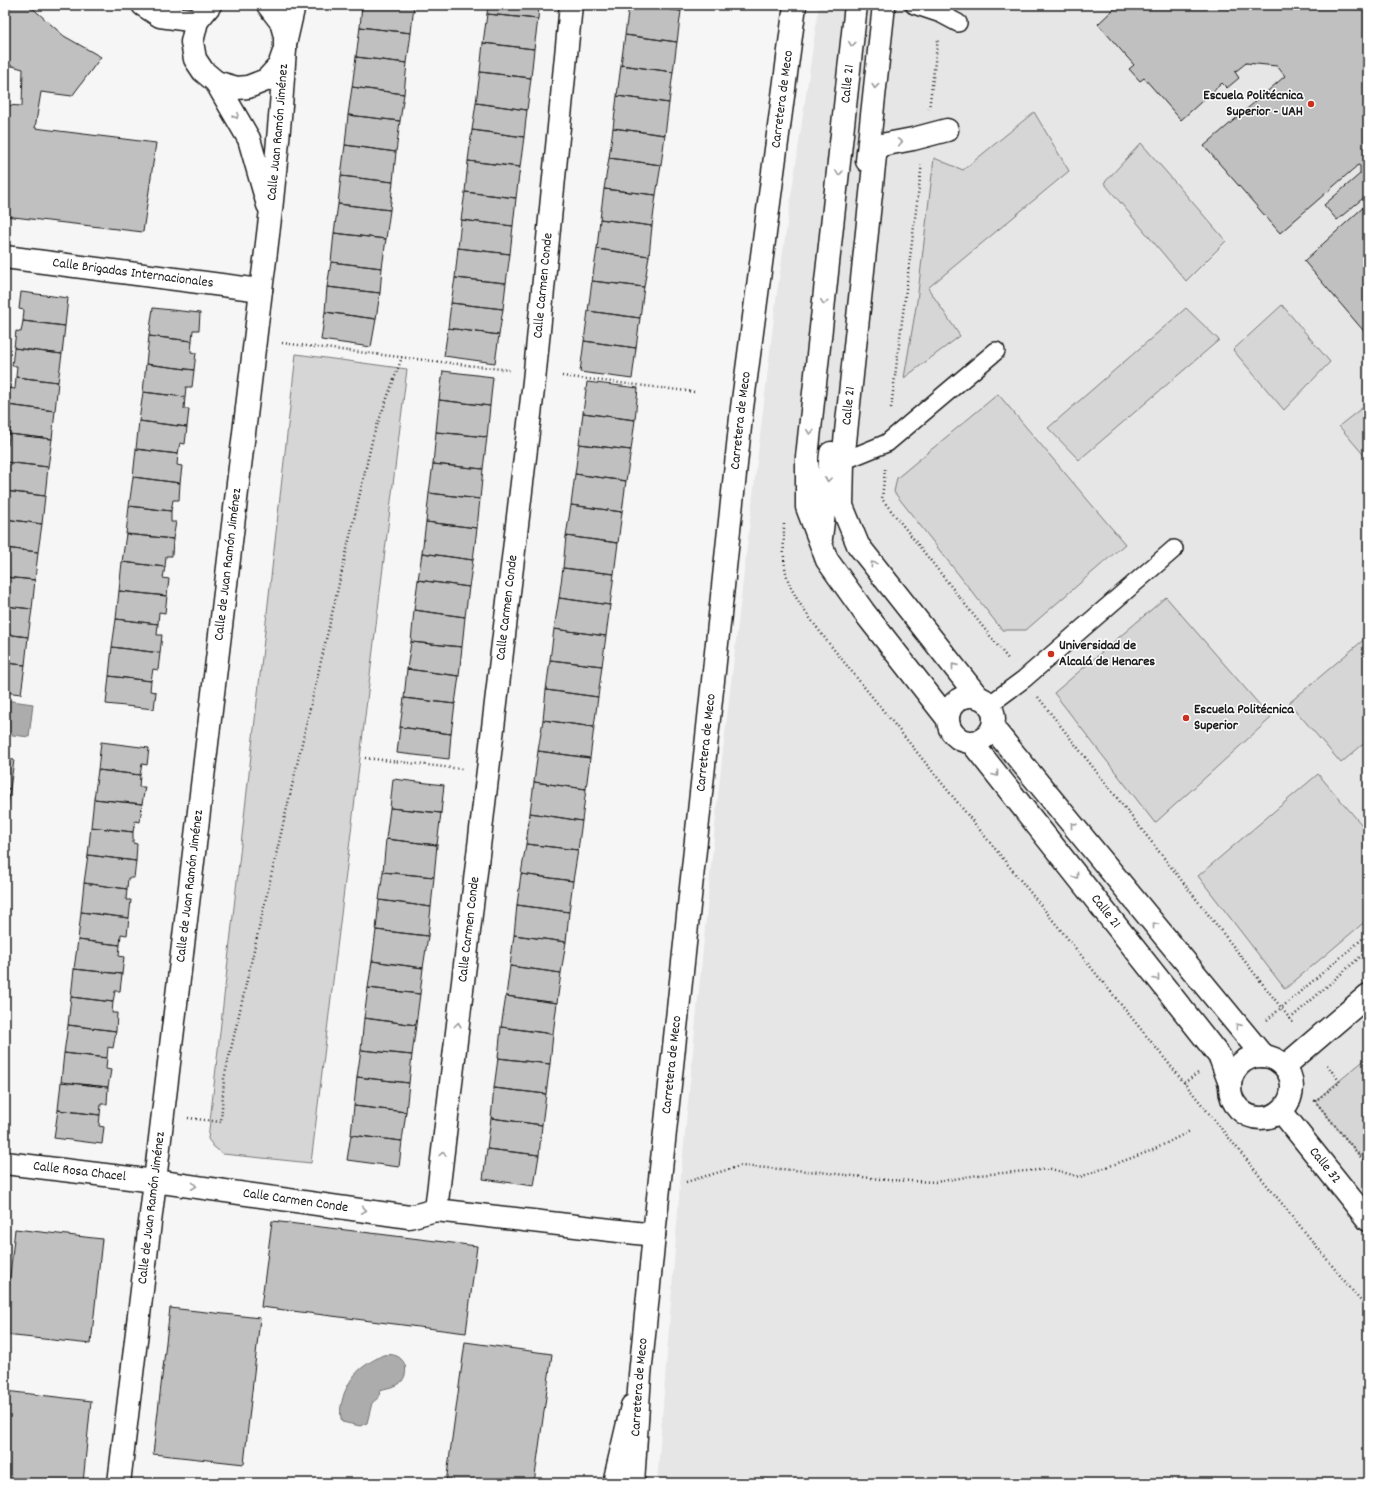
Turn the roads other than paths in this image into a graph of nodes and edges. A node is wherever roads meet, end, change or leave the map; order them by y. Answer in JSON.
{"nodes":[{"id":1,"x":143,"y":5,"type":"edge"},
{"id":2,"x":268,"y":5,"type":"edge"},
{"id":3,"x":294,"y":5,"type":"edge"},
{"id":4,"x":571,"y":5,"type":"edge"},
{"id":5,"x":795,"y":5,"type":"edge"},
{"id":6,"x":856,"y":5,"type":"edge"},
{"id":7,"x":884,"y":5,"type":"edge"},
{"id":8,"x":914,"y":5,"type":"edge"},
{"id":9,"x":203,"y":13,"type":"edge"},
{"id":10,"x":958,"y":23,"type":"dead end"},
{"id":11,"x":285,"y":46,"type":"junction"},
{"id":12,"x":216,"y":82,"type":"junction"},
{"id":13,"x":948,"y":130,"type":"dead end"},
{"id":14,"x":271,"y":215,"type":"junction"},
{"id":15,"x":5,"y":257,"type":"edge"},
{"id":16,"x":261,"y":290,"type":"junction"},
{"id":17,"x":996,"y":351,"type":"dead end"},
{"id":18,"x":844,"y":461,"type":"junction"},
{"id":19,"x":820,"y":542,"type":"junction"},
{"id":20,"x":1174,"y":549,"type":"dead end"},
{"id":21,"x":984,"y":701,"type":"junction"},
{"id":22,"x":947,"y":718,"type":"junction"},
{"id":23,"x":993,"y":728,"type":"junction"},
{"id":24,"x":972,"y":743,"type":"junction"},
{"id":25,"x":1368,"y":995,"type":"edge"},
{"id":26,"x":1263,"y":1056,"type":"junction"},
{"id":27,"x":1285,"y":1066,"type":"junction"},
{"id":28,"x":1230,"y":1084,"type":"junction"},
{"id":29,"x":1281,"y":1111,"type":"junction"},
{"id":30,"x":5,"y":1163,"type":"edge"},
{"id":31,"x":155,"y":1181,"type":"junction"},
{"id":32,"x":436,"y":1210,"type":"junction"},
{"id":33,"x":1368,"y":1220,"type":"edge"},
{"id":34,"x":654,"y":1235,"type":"junction"},
{"id":35,"x":640,"y":1375,"type":"junction"},
{"id":36,"x":119,"y":1483,"type":"edge"},
{"id":37,"x":614,"y":1483,"type":"edge"},
{"id":38,"x":633,"y":1483,"type":"edge"}],
"edges":[{"from":1,"to":9,"type":"street"},
{"from":2,"to":11,"type":"street"},
{"from":3,"to":11,"type":"street","name":"Calle Juan Ramón Jiménez"},
{"from":32,"to":4,"type":"street","name":"Calle Carmen Conde","one_way":true},
{"from":5,"to":34,"type":"street","name":"Carretera de Meco"},
{"from":6,"to":19,"type":"street","name":"Calle 21","one_way":true},
{"from":7,"to":19,"type":"street","name":"Calle 21","one_way":true},
{"from":8,"to":10,"type":"lane"},
{"from":9,"to":12,"type":"street"},
{"from":11,"to":12,"type":"street"},
{"from":11,"to":14,"type":"street","name":"Calle Juan Ramón Jiménez"},
{"from":12,"to":14,"type":"street","name":"Calle Juan Ramón Jiménez","one_way":true},
{"from":18,"to":13,"type":"street","name":"Calle 21","one_way":true},
{"from":14,"to":16,"type":"street","name":"Calle Juan Ramón Jiménez"},
{"from":15,"to":16,"type":"street","name":"Calle Brigadas Internacionales"},
{"from":16,"to":31,"type":"street","name":"Calle de Juan Ramón Jiménez"},
{"from":17,"to":18,"type":"lane"},
{"from":21,"to":18,"type":"street","name":"Calle 21","one_way":true},
{"from":19,"to":22,"type":"street","name":"Calle 21"},
{"from":20,"to":21,"type":"lane"},
{"from":21,"to":22,"type":"street"},
{"from":21,"to":23,"type":"street"},
{"from":22,"to":24,"type":"street"},
{"from":23,"to":24,"type":"street"},
{"from":26,"to":23,"type":"street","one_way":true},
{"from":24,"to":28,"type":"street","name":"Calle 21","one_way":true},
{"from":25,"to":27,"type":"street"},
{"from":26,"to":27,"type":"street"},
{"from":26,"to":28,"type":"street"},
{"from":27,"to":29,"type":"street"},
{"from":28,"to":29,"type":"street"},
{"from":29,"to":33,"type":"street","name":"Calle 32"},
{"from":30,"to":31,"type":"street","name":"Calle Rosa Chacel"},
{"from":31,"to":32,"type":"street","name":"Calle Carmen Conde","one_way":true},
{"from":31,"to":36,"type":"street","name":"Calle de Juan Ramón Jiménez"},
{"from":32,"to":34,"type":"street","name":"Calle Carmen Conde"},
{"from":34,"to":35,"type":"street","name":"Carretera de Meco"},
{"from":35,"to":37,"type":"street"},
{"from":35,"to":38,"type":"street","name":"Carretera de Meco"}]}
